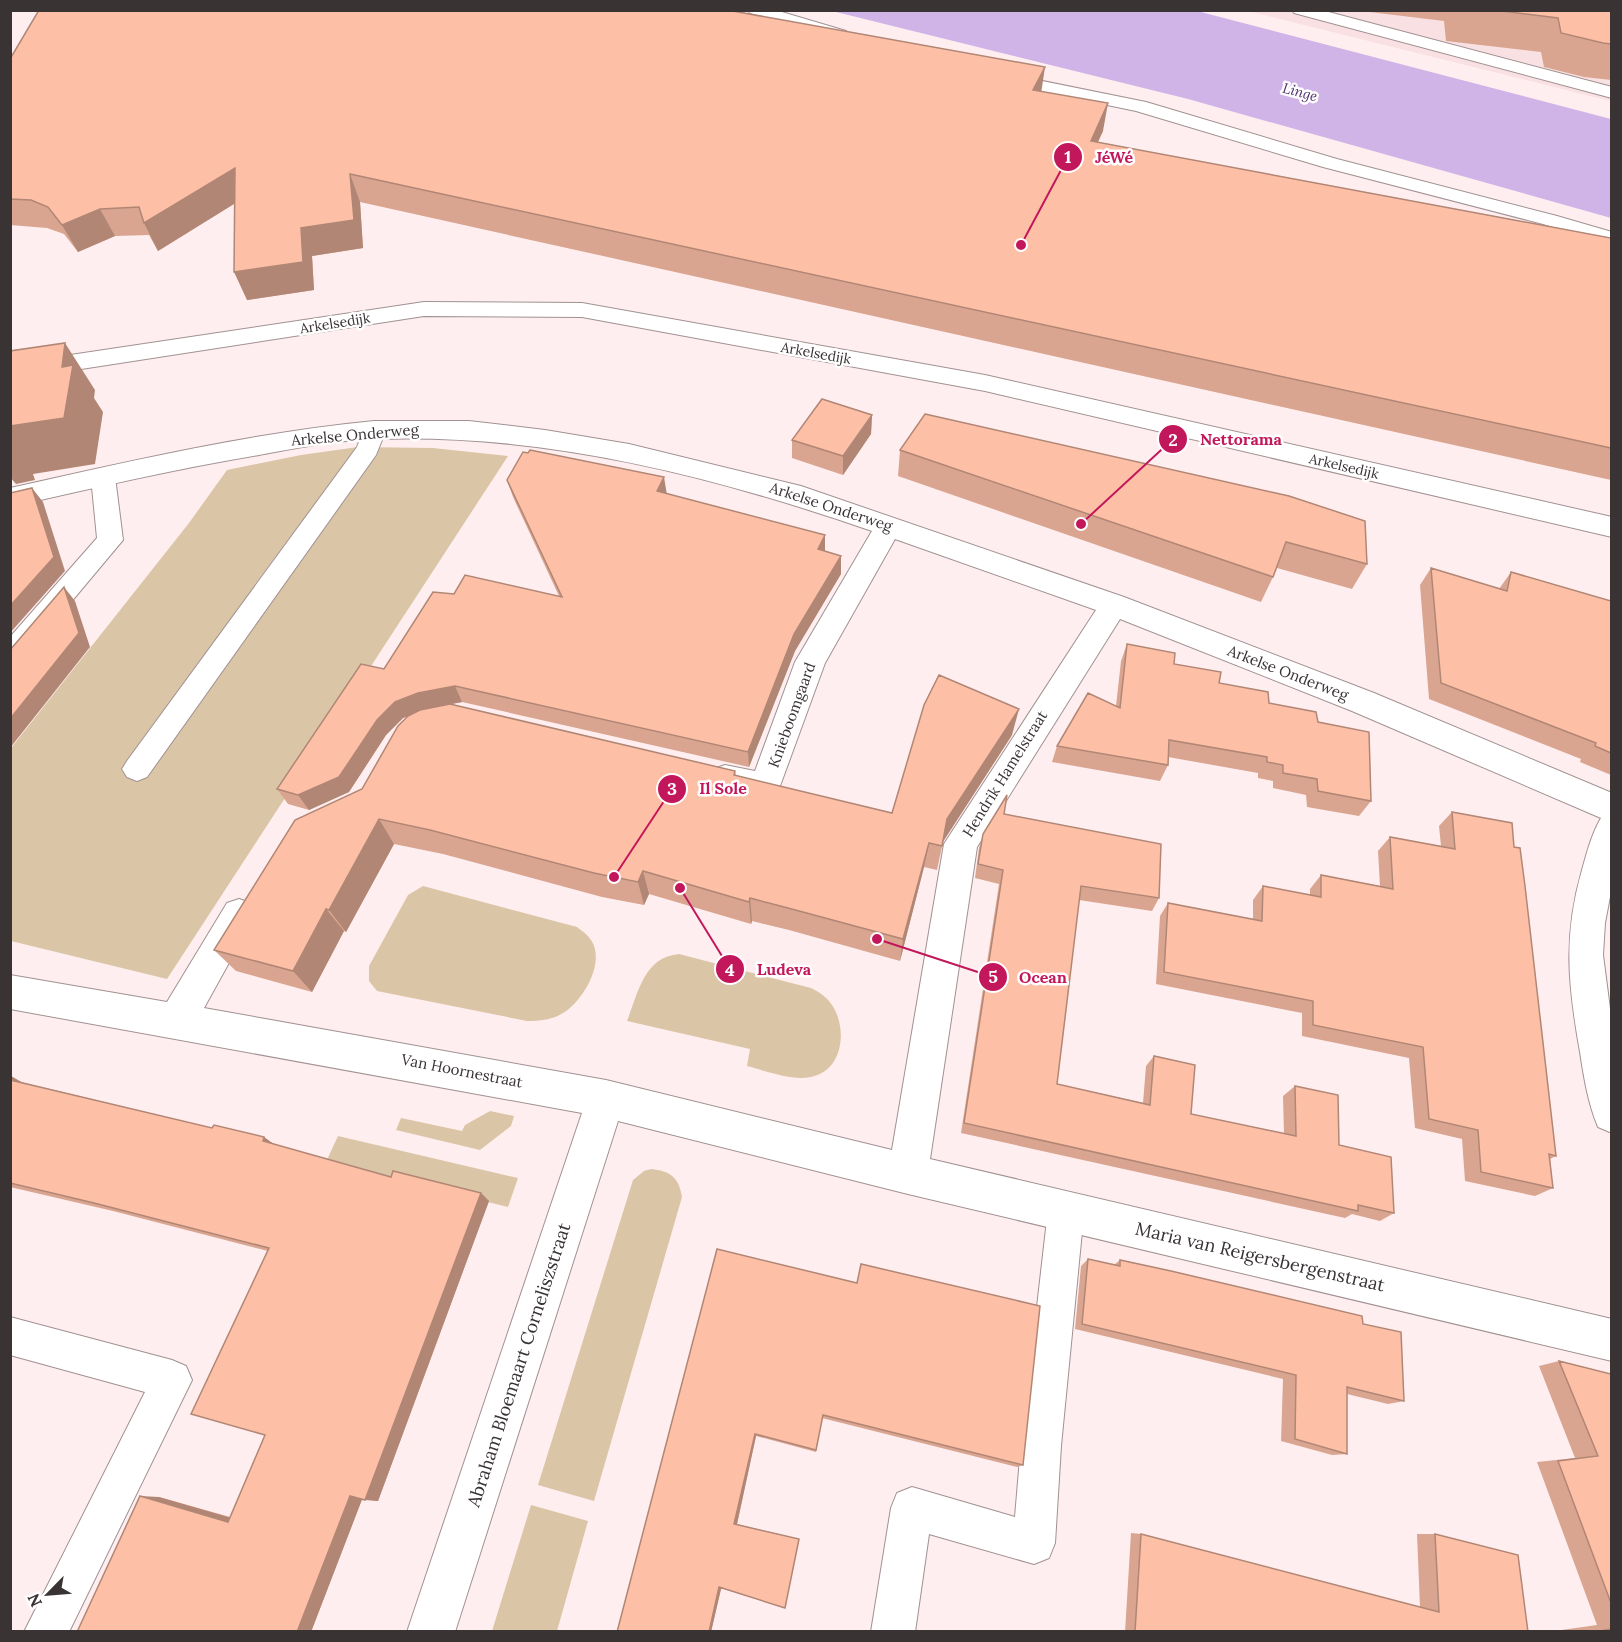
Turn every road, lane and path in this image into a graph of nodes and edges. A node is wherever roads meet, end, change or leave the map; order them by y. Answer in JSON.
{"nodes":[{"id":1,"x":756,"y":10,"type":"edge"},
{"id":2,"x":1300,"y":10,"type":"edge"},
{"id":3,"x":859,"y":40,"type":"edge"},
{"id":4,"x":990,"y":75,"type":"edge"},
{"id":5,"x":1611,"y":93,"type":"edge"},
{"id":6,"x":1611,"y":239,"type":"edge"},
{"id":7,"x":10,"y":372,"type":"edge"},
{"id":8,"x":374,"y":430,"type":"junction"},
{"id":9,"x":102,"y":477,"type":"junction"},
{"id":10,"x":10,"y":498,"type":"edge"},
{"id":11,"x":889,"y":526,"type":"junction"},
{"id":12,"x":1611,"y":527,"type":"edge"},
{"id":13,"x":1114,"y":605,"type":"junction"},
{"id":14,"x":10,"y":656,"type":"edge"},
{"id":15,"x":137,"y":769,"type":"dead end"},
{"id":16,"x":697,"y":772,"type":"edge"},
{"id":17,"x":1611,"y":808,"type":"edge"},
{"id":18,"x":1611,"y":828,"type":"edge"},
{"id":19,"x":253,"y":890,"type":"edge"},
{"id":20,"x":10,"y":992,"type":"edge"},
{"id":21,"x":177,"y":1020,"type":"junction"},
{"id":22,"x":606,"y":1099,"type":"junction"},
{"id":23,"x":1611,"y":1114,"type":"edge"},
{"id":24,"x":908,"y":1174,"type":"junction"},
{"id":25,"x":1066,"y":1211,"type":"junction"},
{"id":26,"x":10,"y":1336,"type":"edge"},
{"id":27,"x":1611,"y":1340,"type":"edge"},
{"id":28,"x":46,"y":1632,"type":"edge"},
{"id":29,"x":431,"y":1632,"type":"edge"},
{"id":30,"x":893,"y":1632,"type":"edge"}],
"edges":[{"from":1,"to":3,"type":"lane"},
{"from":2,"to":5,"type":"lane"},
{"from":4,"to":6,"type":"lane"},
{"from":7,"to":12,"type":"street","name":"Arkelsedijk"},
{"from":8,"to":9,"type":"street","name":"Arkelse Onderweg"},
{"from":8,"to":11,"type":"street","name":"Arkelse Onderweg"},
{"from":8,"to":15,"type":"lane"},
{"from":9,"to":10,"type":"street","name":"Arkelse Onderweg"},
{"from":9,"to":14,"type":"lane"},
{"from":11,"to":13,"type":"street","name":"Arkelse Onderweg"},
{"from":11,"to":16,"type":"street","name":"Knieboomgaard"},
{"from":13,"to":17,"type":"street","name":"Arkelse Onderweg"},
{"from":13,"to":24,"type":"street","name":"Hendrik Hamelstraat"},
{"from":18,"to":23,"type":"street"},
{"from":19,"to":21,"type":"street"},
{"from":20,"to":21,"type":"street","name":"Van Hoornestraat"},
{"from":21,"to":22,"type":"street","name":"Van Hoornestraat"},
{"from":22,"to":24,"type":"street","name":"Van Hoornestraat"},
{"from":22,"to":29,"type":"street","name":"Abraham Bloemaart Corneliszstraat"},
{"from":24,"to":25,"type":"street","name":"Maria van Reigersbergenstraat"},
{"from":25,"to":27,"type":"street","name":"Maria van Reigersbergenstraat"},
{"from":25,"to":30,"type":"lane"},
{"from":26,"to":28,"type":"lane"}]}
